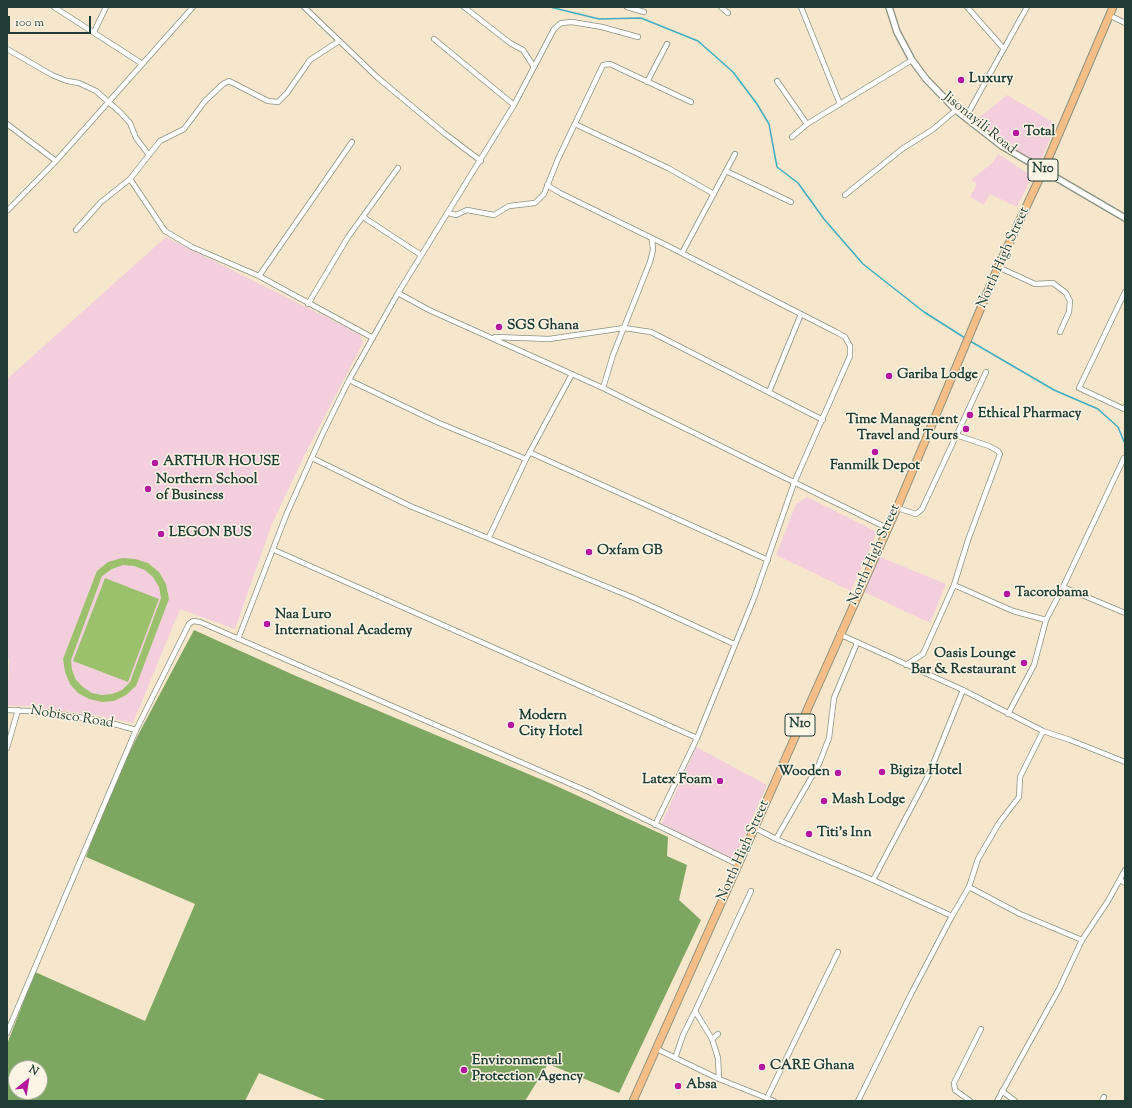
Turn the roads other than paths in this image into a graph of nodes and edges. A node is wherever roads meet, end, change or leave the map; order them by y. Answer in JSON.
{"nodes":[{"id":1,"x":54,"y":7,"type":"edge"},
{"id":2,"x":106,"y":7,"type":"edge"},
{"id":3,"x":193,"y":7,"type":"edge"},
{"id":4,"x":304,"y":7,"type":"edge"},
{"id":5,"x":464,"y":7,"type":"edge"},
{"id":6,"x":627,"y":7,"type":"edge"},
{"id":7,"x":721,"y":7,"type":"edge"},
{"id":8,"x":801,"y":7,"type":"edge"},
{"id":9,"x":889,"y":7,"type":"edge"},
{"id":10,"x":967,"y":7,"type":"edge"},
{"id":11,"x":1027,"y":7,"type":"edge"},
{"id":12,"x":1113,"y":7,"type":"edge"},
{"id":13,"x":644,"y":12,"type":"dead end"},
{"id":14,"x":728,"y":13,"type":"dead end"},
{"id":15,"x":1109,"y":15,"type":"junction"},
{"id":16,"x":1125,"y":23,"type":"edge"},
{"id":17,"x":94,"y":32,"type":"junction"},
{"id":18,"x":638,"y":37,"type":"dead end"},
{"id":19,"x":434,"y":39,"type":"dead end"},
{"id":20,"x":339,"y":41,"type":"junction"},
{"id":21,"x":667,"y":44,"type":"dead end"},
{"id":22,"x":7,"y":49,"type":"edge"},
{"id":23,"x":1004,"y":49,"type":"junction"},
{"id":24,"x":912,"y":60,"type":"junction"},
{"id":25,"x":141,"y":63,"type":"junction"},
{"id":26,"x":534,"y":67,"type":"junction"},
{"id":27,"x":777,"y":81,"type":"dead end"},
{"id":28,"x":647,"y":82,"type":"junction"},
{"id":29,"x":107,"y":101,"type":"junction"},
{"id":30,"x":691,"y":102,"type":"dead end"},
{"id":31,"x":840,"y":104,"type":"junction"},
{"id":32,"x":514,"y":105,"type":"junction"},
{"id":33,"x":956,"y":110,"type":"junction"},
{"id":34,"x":966,"y":116,"type":"junction"},
{"id":35,"x":7,"y":124,"type":"edge"},
{"id":36,"x":575,"y":124,"type":"junction"},
{"id":37,"x":807,"y":124,"type":"junction"},
{"id":38,"x":792,"y":137,"type":"dead end"},
{"id":39,"x":352,"y":142,"type":"dead end"},
{"id":40,"x":735,"y":154,"type":"dead end"},
{"id":41,"x":149,"y":155,"type":"junction"},
{"id":42,"x":56,"y":161,"type":"junction"},
{"id":43,"x":481,"y":161,"type":"junction"},
{"id":44,"x":398,"y":168,"type":"dead end"},
{"id":45,"x":726,"y":171,"type":"junction"},
{"id":46,"x":1043,"y":171,"type":"junction"},
{"id":47,"x":130,"y":179,"type":"junction"},
{"id":48,"x":547,"y":185,"type":"junction"},
{"id":49,"x":714,"y":194,"type":"junction"},
{"id":50,"x":845,"y":195,"type":"dead end"},
{"id":51,"x":790,"y":202,"type":"dead end"},
{"id":52,"x":7,"y":211,"type":"edge"},
{"id":53,"x":449,"y":213,"type":"junction"},
{"id":54,"x":363,"y":217,"type":"junction"},
{"id":55,"x":1125,"y":218,"type":"edge"},
{"id":56,"x":76,"y":230,"type":"dead end"},
{"id":57,"x":652,"y":239,"type":"junction"},
{"id":58,"x":682,"y":253,"type":"junction"},
{"id":59,"x":421,"y":255,"type":"junction"},
{"id":60,"x":998,"y":268,"type":"junction"},
{"id":61,"x":258,"y":276,"type":"junction"},
{"id":62,"x":1125,"y":292,"type":"edge"},
{"id":63,"x":398,"y":293,"type":"junction"},
{"id":64,"x":308,"y":304,"type":"junction"},
{"id":65,"x":801,"y":314,"type":"junction"},
{"id":66,"x":624,"y":328,"type":"junction"},
{"id":67,"x":1060,"y":332,"type":"dead end"},
{"id":68,"x":492,"y":337,"type":"junction"},
{"id":69,"x":373,"y":338,"type":"junction"},
{"id":70,"x":986,"y":372,"type":"dead end"},
{"id":71,"x":572,"y":374,"type":"junction"},
{"id":72,"x":349,"y":380,"type":"junction"},
{"id":73,"x":603,"y":388,"type":"junction"},
{"id":74,"x":769,"y":392,"type":"junction"},
{"id":75,"x":1125,"y":407,"type":"edge"},
{"id":76,"x":823,"y":420,"type":"junction"},
{"id":77,"x":956,"y":435,"type":"junction"},
{"id":78,"x":531,"y":453,"type":"junction"},
{"id":79,"x":312,"y":458,"type":"junction"},
{"id":80,"x":1124,"y":458,"type":"edge"},
{"id":81,"x":526,"y":459,"type":"junction"},
{"id":82,"x":794,"y":483,"type":"junction"},
{"id":83,"x":897,"y":508,"type":"junction"},
{"id":84,"x":887,"y":528,"type":"junction"},
{"id":85,"x":489,"y":537,"type":"junction"},
{"id":86,"x":274,"y":550,"type":"junction"},
{"id":87,"x":768,"y":560,"type":"junction"},
{"id":88,"x":954,"y":585,"type":"junction"},
{"id":89,"x":1063,"y":587,"type":"junction"},
{"id":90,"x":1125,"y":614,"type":"edge"},
{"id":91,"x":1046,"y":620,"type":"junction"},
{"id":92,"x":839,"y":634,"type":"junction"},
{"id":93,"x":238,"y":640,"type":"junction"},
{"id":94,"x":857,"y":643,"type":"junction"},
{"id":95,"x":734,"y":644,"type":"junction"},
{"id":96,"x":906,"y":665,"type":"junction"},
{"id":97,"x":963,"y":690,"type":"junction"},
{"id":98,"x":7,"y":710,"type":"edge"},
{"id":99,"x":18,"y":710,"type":"junction"},
{"id":100,"x":1008,"y":714,"type":"junction"},
{"id":101,"x":136,"y":730,"type":"junction"},
{"id":102,"x":1043,"y":731,"type":"junction"},
{"id":103,"x":697,"y":738,"type":"junction"},
{"id":104,"x":7,"y":748,"type":"edge"},
{"id":105,"x":1125,"y":762,"type":"edge"},
{"id":106,"x":655,"y":825,"type":"junction"},
{"id":107,"x":755,"y":828,"type":"junction"},
{"id":108,"x":776,"y":839,"type":"junction"},
{"id":109,"x":739,"y":864,"type":"junction"},
{"id":110,"x":1125,"y":870,"type":"edge"},
{"id":111,"x":873,"y":880,"type":"junction"},
{"id":112,"x":1120,"y":880,"type":"junction"},
{"id":113,"x":1125,"y":883,"type":"edge"},
{"id":114,"x":969,"y":887,"type":"junction"},
{"id":115,"x":751,"y":891,"type":"dead end"},
{"id":116,"x":952,"y":916,"type":"junction"},
{"id":117,"x":1082,"y":940,"type":"junction"},
{"id":118,"x":838,"y":952,"type":"dead end"},
{"id":119,"x":696,"y":1011,"type":"junction"},
{"id":120,"x":981,"y":1029,"type":"dead end"},
{"id":121,"x":7,"y":1033,"type":"edge"},
{"id":122,"x":718,"y":1034,"type":"dead end"},
{"id":123,"x":712,"y":1039,"type":"junction"},
{"id":124,"x":657,"y":1049,"type":"junction"},
{"id":125,"x":675,"y":1058,"type":"junction"},
{"id":126,"x":719,"y":1078,"type":"junction"},
{"id":127,"x":1002,"y":1091,"type":"junction"},
{"id":128,"x":767,"y":1098,"type":"junction"},
{"id":129,"x":633,"y":1101,"type":"edge"},
{"id":130,"x":774,"y":1101,"type":"edge"},
{"id":131,"x":858,"y":1101,"type":"edge"},
{"id":132,"x":970,"y":1101,"type":"edge"},
{"id":133,"x":996,"y":1101,"type":"edge"},
{"id":134,"x":1015,"y":1101,"type":"edge"}],
"edges":[{"from":1,"to":17,"type":"street"},
{"from":2,"to":17,"type":"street"},
{"from":3,"to":25,"type":"street"},
{"from":4,"to":20,"type":"street"},
{"from":5,"to":26,"type":"street"},
{"from":6,"to":13,"type":"street"},
{"from":7,"to":14,"type":"street"},
{"from":8,"to":31,"type":"street"},
{"from":9,"to":24,"type":"street","name":"Jisonayili Road"},
{"from":10,"to":23,"type":"street"},
{"from":11,"to":23,"type":"street"},
{"from":12,"to":15,"type":"highway","name":"North High Street","number":"N10"},
{"from":15,"to":16,"type":"street"},
{"from":15,"to":46,"type":"highway","name":"North High Street","number":"N10"},
{"from":17,"to":25,"type":"street"},
{"from":18,"to":26,"type":"street"},
{"from":19,"to":32,"type":"street"},
{"from":20,"to":41,"type":"street"},
{"from":20,"to":43,"type":"street"},
{"from":21,"to":28,"type":"street"},
{"from":22,"to":29,"type":"street"},
{"from":23,"to":34,"type":"street"},
{"from":24,"to":31,"type":"street"},
{"from":24,"to":33,"type":"street","name":"Jisonayili Road"},
{"from":25,"to":29,"type":"street"},
{"from":26,"to":32,"type":"street"},
{"from":27,"to":37,"type":"street"},
{"from":28,"to":30,"type":"street"},
{"from":28,"to":36,"type":"street"},
{"from":29,"to":41,"type":"street"},
{"from":29,"to":42,"type":"street"},
{"from":31,"to":37,"type":"street"},
{"from":32,"to":43,"type":"street"},
{"from":33,"to":34,"type":"street","name":"Jisonayili Road"},
{"from":33,"to":50,"type":"street"},
{"from":34,"to":46,"type":"street","name":"Jisonayili Road"},
{"from":35,"to":42,"type":"street"},
{"from":36,"to":48,"type":"street"},
{"from":36,"to":49,"type":"street"},
{"from":37,"to":38,"type":"street"},
{"from":39,"to":61,"type":"street"},
{"from":40,"to":45,"type":"street"},
{"from":41,"to":47,"type":"street"},
{"from":42,"to":52,"type":"street"},
{"from":43,"to":53,"type":"street"},
{"from":44,"to":54,"type":"street"},
{"from":45,"to":49,"type":"street"},
{"from":45,"to":51,"type":"street"},
{"from":46,"to":55,"type":"street","name":"Jisonayili Road"},
{"from":46,"to":60,"type":"highway","name":"North High Street","number":"N10"},
{"from":47,"to":56,"type":"street"},
{"from":47,"to":61,"type":"street"},
{"from":48,"to":53,"type":"street"},
{"from":48,"to":57,"type":"street"},
{"from":49,"to":58,"type":"street"},
{"from":53,"to":59,"type":"street"},
{"from":54,"to":59,"type":"street"},
{"from":54,"to":64,"type":"street"},
{"from":57,"to":58,"type":"street"},
{"from":57,"to":66,"type":"street"},
{"from":58,"to":65,"type":"street"},
{"from":59,"to":63,"type":"street"},
{"from":60,"to":67,"type":"street"},
{"from":60,"to":83,"type":"highway","name":"North High Street","number":"N10"},
{"from":61,"to":64,"type":"street"},
{"from":62,"to":75,"type":"street"},
{"from":63,"to":68,"type":"street"},
{"from":63,"to":69,"type":"street"},
{"from":64,"to":69,"type":"street"},
{"from":65,"to":74,"type":"street"},
{"from":65,"to":76,"type":"street"},
{"from":66,"to":68,"type":"street"},
{"from":66,"to":73,"type":"street"},
{"from":66,"to":74,"type":"street"},
{"from":68,"to":71,"type":"street"},
{"from":69,"to":72,"type":"street"},
{"from":70,"to":77,"type":"street"},
{"from":71,"to":73,"type":"street"},
{"from":71,"to":78,"type":"street"},
{"from":72,"to":79,"type":"street"},
{"from":72,"to":81,"type":"street"},
{"from":73,"to":82,"type":"street"},
{"from":74,"to":76,"type":"street"},
{"from":76,"to":82,"type":"street"},
{"from":77,"to":83,"type":"street"},
{"from":77,"to":88,"type":"street"},
{"from":78,"to":81,"type":"street"},
{"from":78,"to":87,"type":"street"},
{"from":79,"to":85,"type":"street"},
{"from":79,"to":86,"type":"street"},
{"from":80,"to":89,"type":"street"},
{"from":81,"to":85,"type":"street"},
{"from":82,"to":84,"type":"street"},
{"from":82,"to":87,"type":"street"},
{"from":83,"to":84,"type":"highway","name":"North High Street","number":"N10"},
{"from":84,"to":92,"type":"highway","name":"North High Street","number":"N10"},
{"from":85,"to":95,"type":"street"},
{"from":86,"to":93,"type":"street"},
{"from":86,"to":103,"type":"street"},
{"from":87,"to":95,"type":"street"},
{"from":88,"to":91,"type":"street"},
{"from":88,"to":96,"type":"street"},
{"from":89,"to":90,"type":"street"},
{"from":89,"to":91,"type":"street"},
{"from":91,"to":100,"type":"street"},
{"from":92,"to":94,"type":"street"},
{"from":92,"to":107,"type":"highway","name":"North High Street","number":"N10"},
{"from":93,"to":101,"type":"street"},
{"from":93,"to":106,"type":"street"},
{"from":94,"to":96,"type":"street"},
{"from":94,"to":108,"type":"street"},
{"from":95,"to":103,"type":"street"},
{"from":96,"to":97,"type":"street"},
{"from":97,"to":100,"type":"street"},
{"from":97,"to":111,"type":"street"},
{"from":98,"to":99,"type":"street","name":"Nobisco Road"},
{"from":99,"to":101,"type":"street","name":"Nobisco Road"},
{"from":99,"to":104,"type":"street"},
{"from":100,"to":102,"type":"street"},
{"from":101,"to":121,"type":"street"},
{"from":102,"to":105,"type":"street"},
{"from":102,"to":114,"type":"street"},
{"from":103,"to":106,"type":"street"},
{"from":106,"to":109,"type":"street"},
{"from":107,"to":108,"type":"street"},
{"from":107,"to":109,"type":"highway","name":"North High Street","number":"N10"},
{"from":108,"to":111,"type":"street"},
{"from":109,"to":124,"type":"highway","name":"North High Street","number":"N10"},
{"from":110,"to":112,"type":"street"},
{"from":111,"to":116,"type":"street"},
{"from":112,"to":113,"type":"street"},
{"from":112,"to":117,"type":"street"},
{"from":114,"to":116,"type":"street"},
{"from":114,"to":117,"type":"street"},
{"from":115,"to":119,"type":"street"},
{"from":116,"to":131,"type":"street"},
{"from":117,"to":127,"type":"street"},
{"from":118,"to":128,"type":"street"},
{"from":119,"to":123,"type":"street"},
{"from":119,"to":125,"type":"street"},
{"from":120,"to":132,"type":"street"},
{"from":122,"to":123,"type":"street"},
{"from":123,"to":126,"type":"street"},
{"from":124,"to":125,"type":"street"},
{"from":124,"to":129,"type":"highway","name":"North High Street","number":"N10"},
{"from":125,"to":126,"type":"street"},
{"from":126,"to":128,"type":"street"},
{"from":127,"to":133,"type":"street"},
{"from":127,"to":134,"type":"street"},
{"from":128,"to":130,"type":"street"}]}
